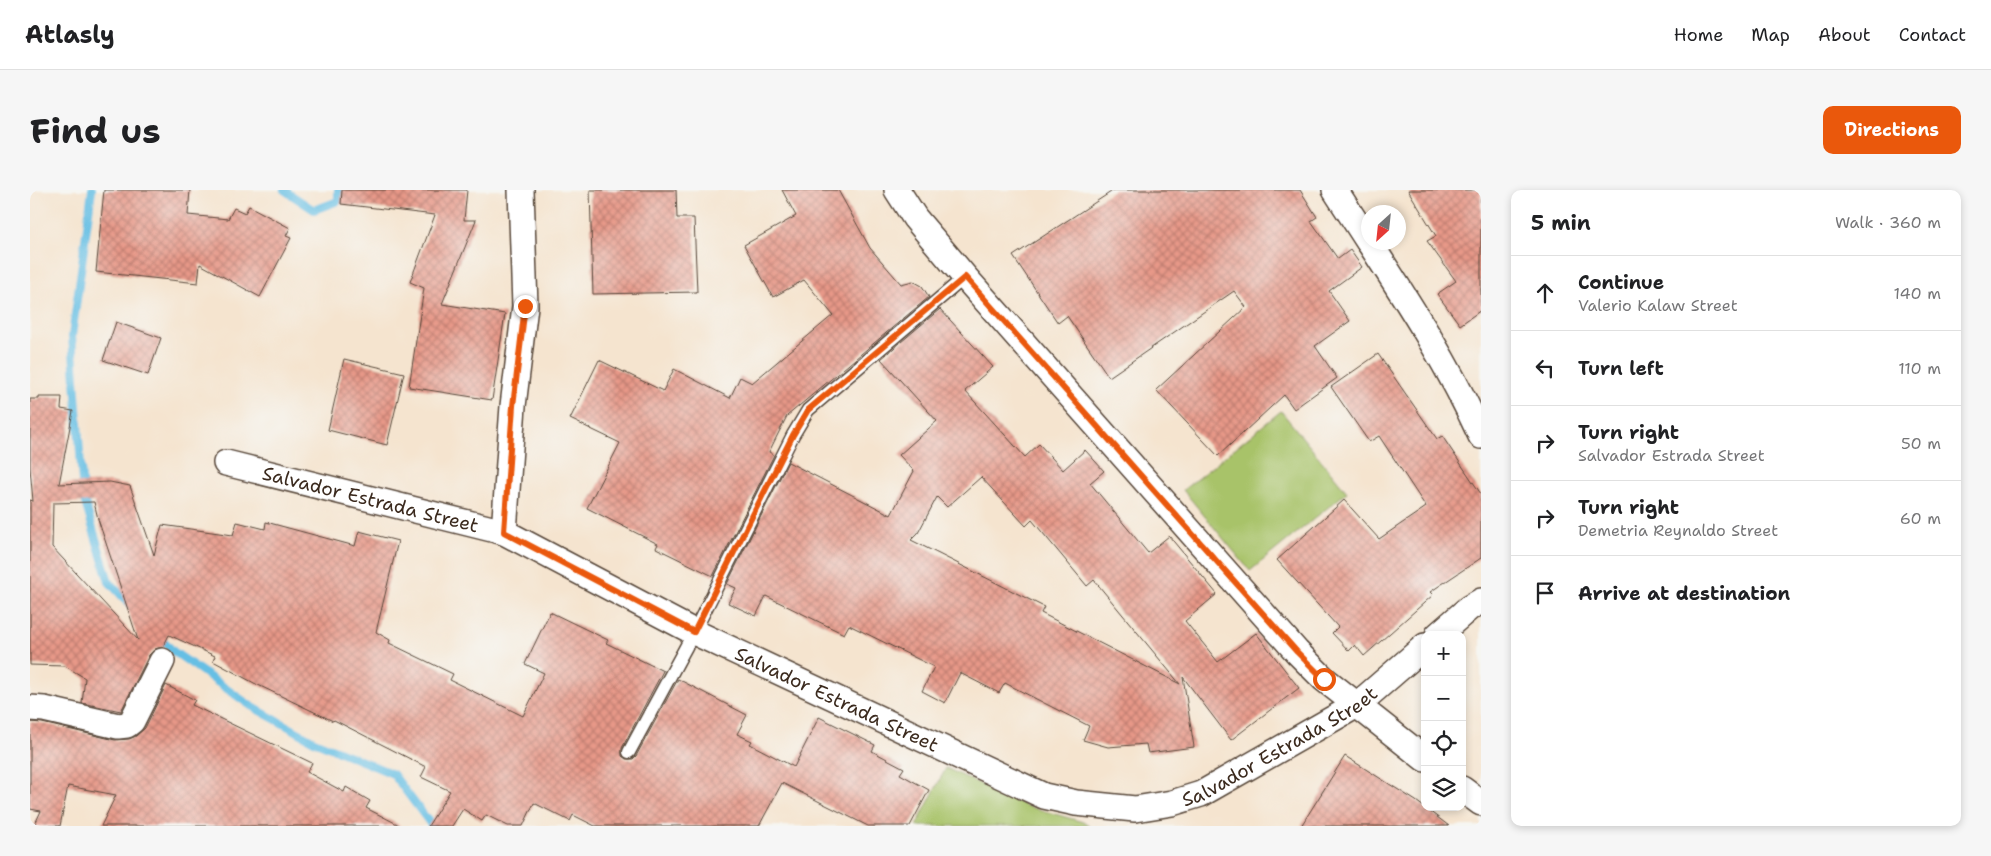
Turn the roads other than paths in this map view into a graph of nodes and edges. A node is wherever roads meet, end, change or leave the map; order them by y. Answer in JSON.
{"nodes":[{"id":1,"x":521,"y":190,"type":"edge"},
{"id":2,"x":897,"y":190,"type":"edge"},
{"id":3,"x":1335,"y":190,"type":"edge"},
{"id":4,"x":1361,"y":230,"type":"edge"},
{"id":5,"x":1374,"y":250,"type":"edge"},
{"id":6,"x":965,"y":277,"type":"junction"},
{"id":7,"x":1481,"y":436,"type":"edge"},
{"id":8,"x":226,"y":463,"type":"dead end"},
{"id":9,"x":504,"y":532,"type":"junction"},
{"id":10,"x":1481,"y":601,"type":"edge"},
{"id":11,"x":1442,"y":631,"type":"edge"},
{"id":12,"x":694,"y":632,"type":"junction"},
{"id":13,"x":1421,"y":649,"type":"edge"},
{"id":14,"x":162,"y":661,"type":"dead end"},
{"id":15,"x":1356,"y":705,"type":"junction"},
{"id":16,"x":30,"y":708,"type":"edge"},
{"id":17,"x":629,"y":752,"type":"dead end"},
{"id":18,"x":1421,"y":756,"type":"edge"},
{"id":19,"x":1466,"y":791,"type":"edge"},
{"id":20,"x":1481,"y":803,"type":"edge"},
{"id":21,"x":1134,"y":818,"type":"edge"}],
"edges":[{"from":1,"to":9,"type":"street"},
{"from":2,"to":6,"type":"street"},
{"from":3,"to":4,"type":"street"},
{"from":5,"to":7,"type":"street"},
{"from":6,"to":12,"type":"lane"},
{"from":6,"to":15,"type":"street"},
{"from":8,"to":9,"type":"street","name":"Salvador Estrada Street"},
{"from":9,"to":12,"type":"street","name":"Salvador Estrada Street"},
{"from":10,"to":11,"type":"street"},
{"from":12,"to":17,"type":"lane"},
{"from":12,"to":21,"type":"street","name":"Salvador Estrada Street"},
{"from":13,"to":15,"type":"street","name":"Salvador Estrada Street"},
{"from":14,"to":16,"type":"street"},
{"from":15,"to":18,"type":"street"},
{"from":15,"to":21,"type":"street","name":"Salvador Estrada Street"},
{"from":19,"to":20,"type":"street"}]}
